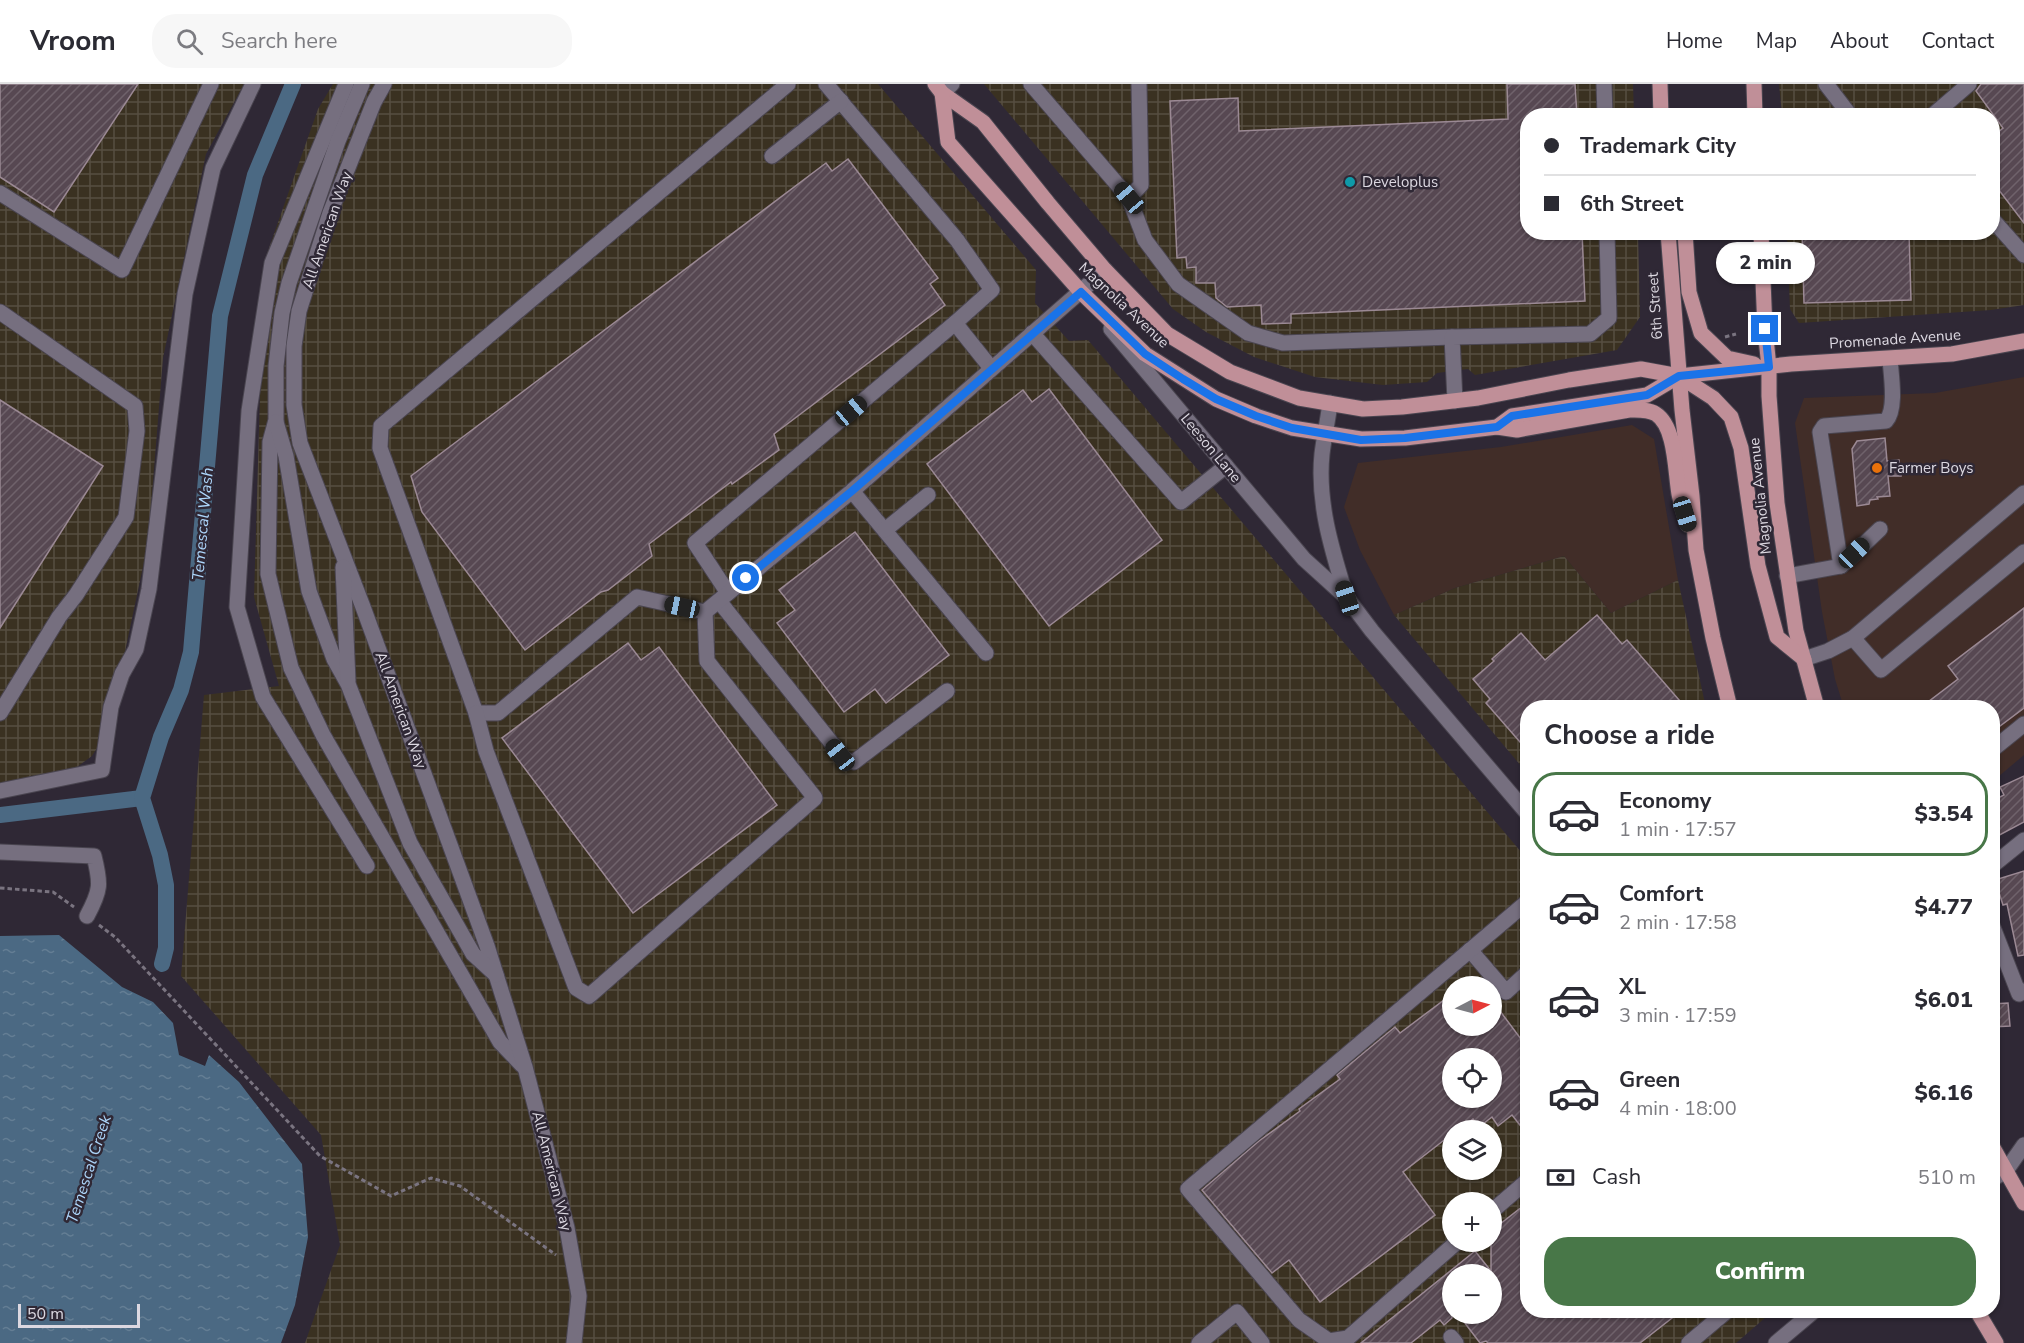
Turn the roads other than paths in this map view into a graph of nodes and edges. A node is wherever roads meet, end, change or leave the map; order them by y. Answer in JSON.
{"nodes":[{"id":1,"x":211,"y":84,"type":"edge"},
{"id":2,"x":252,"y":84,"type":"edge"},
{"id":3,"x":346,"y":84,"type":"edge"},
{"id":4,"x":362,"y":84,"type":"edge"},
{"id":5,"x":384,"y":84,"type":"edge"},
{"id":6,"x":788,"y":84,"type":"edge"},
{"id":7,"x":826,"y":84,"type":"edge"},
{"id":8,"x":1031,"y":84,"type":"edge"},
{"id":9,"x":1139,"y":84,"type":"edge"},
{"id":10,"x":1604,"y":84,"type":"edge"},
{"id":11,"x":1660,"y":84,"type":"edge"},
{"id":12,"x":1754,"y":84,"type":"edge"},
{"id":13,"x":1826,"y":84,"type":"edge"},
{"id":14,"x":1969,"y":84,"type":"edge"},
{"id":15,"x":943,"y":87,"type":"edge"},
{"id":16,"x":841,"y":101,"type":"junction"},
{"id":17,"x":1605,"y":108,"type":"edge"},
{"id":18,"x":1661,"y":108,"type":"edge"},
{"id":19,"x":1755,"y":108,"type":"edge"},
{"id":20,"x":1844,"y":108,"type":"edge"},
{"id":21,"x":1941,"y":108,"type":"edge"},
{"id":22,"x":772,"y":156,"type":"dead end"},
{"id":23,"x":0,"y":193,"type":"edge"},
{"id":24,"x":1129,"y":198,"type":"junction"},
{"id":25,"x":2000,"y":228,"type":"edge"},
{"id":26,"x":1607,"y":240,"type":"edge"},
{"id":27,"x":1669,"y":240,"type":"edge"},
{"id":28,"x":1686,"y":240,"type":"edge"},
{"id":29,"x":1761,"y":240,"type":"edge"},
{"id":30,"x":2024,"y":255,"type":"edge"},
{"id":31,"x":1105,"y":270,"type":"junction"},
{"id":32,"x":1081,"y":292,"type":"junction"},
{"id":33,"x":0,"y":312,"type":"edge"},
{"id":34,"x":955,"y":322,"type":"junction"},
{"id":35,"x":1032,"y":333,"type":"junction"},
{"id":36,"x":1452,"y":337,"type":"junction"},
{"id":37,"x":2024,"y":341,"type":"edge"},
{"id":38,"x":1890,"y":358,"type":"junction"},
{"id":39,"x":1769,"y":367,"type":"junction"},
{"id":40,"x":991,"y":368,"type":"junction"},
{"id":41,"x":1679,"y":376,"type":"junction"},
{"id":42,"x":1455,"y":401,"type":"junction"},
{"id":43,"x":1330,"y":403,"type":"junction"},
{"id":44,"x":276,"y":420,"type":"junction"},
{"id":45,"x":1497,"y":427,"type":"junction"},
{"id":46,"x":1325,"y":433,"type":"junction"},
{"id":47,"x":1226,"y":466,"type":"junction"},
{"id":48,"x":852,"y":491,"type":"junction"},
{"id":49,"x":2024,"y":494,"type":"edge"},
{"id":50,"x":928,"y":495,"type":"dead end"},
{"id":51,"x":1880,"y":529,"type":"dead end"},
{"id":52,"x":885,"y":530,"type":"junction"},
{"id":53,"x":1696,"y":550,"type":"junction"},
{"id":54,"x":2024,"y":552,"type":"edge"},
{"id":55,"x":343,"y":555,"type":"junction"},
{"id":56,"x":1841,"y":566,"type":"junction"},
{"id":57,"x":1787,"y":576,"type":"junction"},
{"id":58,"x":723,"y":597,"type":"junction"},
{"id":59,"x":1347,"y":598,"type":"junction"},
{"id":60,"x":705,"y":612,"type":"junction"},
{"id":61,"x":1853,"y":638,"type":"junction"},
{"id":62,"x":986,"y":653,"type":"dead end"},
{"id":63,"x":1804,"y":659,"type":"junction"},
{"id":64,"x":348,"y":684,"type":"junction"},
{"id":65,"x":946,"y":692,"type":"dead end"},
{"id":66,"x":1728,"y":700,"type":"edge"},
{"id":67,"x":1815,"y":700,"type":"edge"},
{"id":68,"x":0,"y":713,"type":"edge"},
{"id":69,"x":476,"y":713,"type":"junction"},
{"id":70,"x":2024,"y":724,"type":"edge"},
{"id":71,"x":2000,"y":744,"type":"edge"},
{"id":72,"x":0,"y":791,"type":"edge"},
{"id":73,"x":1520,"y":805,"type":"edge"},
{"id":74,"x":2024,"y":840,"type":"edge"},
{"id":75,"x":410,"y":843,"type":"junction"},
{"id":76,"x":0,"y":852,"type":"edge"},
{"id":77,"x":2000,"y":860,"type":"edge"},
{"id":78,"x":367,"y":866,"type":"dead end"},
{"id":79,"x":1520,"y":908,"type":"edge"},
{"id":80,"x":424,"y":910,"type":"junction"},
{"id":81,"x":87,"y":916,"type":"road end"},
{"id":82,"x":2000,"y":945,"type":"edge"},
{"id":83,"x":1470,"y":951,"type":"junction"},
{"id":84,"x":496,"y":976,"type":"junction"},
{"id":85,"x":1520,"y":979,"type":"edge"},
{"id":86,"x":2024,"y":991,"type":"edge"},
{"id":87,"x":525,"y":1067,"type":"junction"},
{"id":88,"x":2024,"y":1145,"type":"edge"},
{"id":89,"x":2000,"y":1175,"type":"edge"},
{"id":90,"x":2000,"y":1177,"type":"edge"},
{"id":91,"x":1520,"y":1187,"type":"edge"},
{"id":92,"x":1502,"y":1203,"type":"edge"},
{"id":93,"x":2024,"y":1203,"type":"edge"},
{"id":94,"x":1446,"y":1252,"type":"edge"},
{"id":95,"x":1719,"y":1318,"type":"edge"},
{"id":96,"x":1806,"y":1318,"type":"edge"},
{"id":97,"x":1981,"y":1318,"type":"edge"},
{"id":98,"x":574,"y":1343,"type":"edge"},
{"id":99,"x":1199,"y":1343,"type":"edge"},
{"id":100,"x":1263,"y":1343,"type":"edge"},
{"id":101,"x":1689,"y":1343,"type":"edge"},
{"id":102,"x":1776,"y":1343,"type":"edge"},
{"id":103,"x":1996,"y":1343,"type":"edge"}],
"edges":[{"from":1,"to":23,"type":"street"},
{"from":2,"to":72,"type":"street"},
{"from":3,"to":78,"type":"street"},
{"from":4,"to":44,"type":"street","name":"All American Way"},
{"from":5,"to":55,"type":"street","name":"All American Way"},
{"from":6,"to":69,"type":"street"},
{"from":7,"to":16,"type":"street"},
{"from":8,"to":24,"type":"street"},
{"from":9,"to":24,"type":"street"},
{"from":10,"to":17,"type":"street"},
{"from":11,"to":18,"type":"main road"},
{"from":12,"to":19,"type":"main road"},
{"from":13,"to":20,"type":"street"},
{"from":14,"to":21,"type":"street"},
{"from":15,"to":31,"type":"main road","name":"Magnolia Avenue"},
{"from":15,"to":32,"type":"main road","name":"Magnolia Avenue"},
{"from":16,"to":22,"type":"street"},
{"from":16,"to":34,"type":"street"},
{"from":24,"to":36,"type":"street"},
{"from":25,"to":30,"type":"street"},
{"from":26,"to":36,"type":"street"},
{"from":27,"to":41,"type":"main road","name":"6th Street"},
{"from":28,"to":39,"type":"main road"},
{"from":29,"to":39,"type":"main road"},
{"from":31,"to":32,"type":"street"},
{"from":31,"to":43,"type":"main road","name":"Magnolia Avenue"},
{"from":32,"to":35,"type":"street"},
{"from":32,"to":46,"type":"main road","name":"Magnolia Avenue"},
{"from":32,"to":47,"type":"street","name":"Leeson Lane"},
{"from":33,"to":68,"type":"street"},
{"from":34,"to":40,"type":"street"},
{"from":34,"to":58,"type":"street"},
{"from":35,"to":40,"type":"street"},
{"from":35,"to":47,"type":"street"},
{"from":36,"to":42,"type":"street"},
{"from":37,"to":38,"type":"main road","name":"Promenade Avenue"},
{"from":38,"to":39,"type":"main road","name":"Promenade Avenue"},
{"from":38,"to":56,"type":"street"},
{"from":39,"to":41,"type":"main road","name":"Magnolia Avenue"},
{"from":39,"to":57,"type":"main road","name":"Magnolia Avenue"},
{"from":40,"to":48,"type":"street"},
{"from":41,"to":42,"type":"main road","name":"Magnolia Avenue"},
{"from":41,"to":45,"type":"main road","name":"Magnolia Avenue"},
{"from":41,"to":53,"type":"main road"},
{"from":41,"to":63,"type":"main road"},
{"from":42,"to":43,"type":"main road","name":"Magnolia Avenue"},
{"from":43,"to":46,"type":"street","name":"Leeson Lane"},
{"from":44,"to":64,"type":"street"},
{"from":44,"to":80,"type":"street"},
{"from":45,"to":46,"type":"main road","name":"Magnolia Avenue"},
{"from":45,"to":53,"type":"main road"},
{"from":46,"to":59,"type":"street","name":"Leeson Lane"},
{"from":47,"to":59,"type":"street","name":"Leeson Lane"},
{"from":48,"to":52,"type":"street"},
{"from":48,"to":58,"type":"street"},
{"from":49,"to":61,"type":"street"},
{"from":50,"to":52,"type":"street"},
{"from":51,"to":56,"type":"street"},
{"from":52,"to":62,"type":"street"},
{"from":53,"to":66,"type":"main road"},
{"from":54,"to":61,"type":"street"},
{"from":55,"to":64,"type":"street"},
{"from":55,"to":84,"type":"street","name":"All American Way"},
{"from":56,"to":57,"type":"street"},
{"from":57,"to":63,"type":"main road","name":"Magnolia Avenue"},
{"from":58,"to":60,"type":"street"},
{"from":58,"to":65,"type":"street"},
{"from":59,"to":73,"type":"street","name":"Leeson Lane"},
{"from":60,"to":69,"type":"street"},
{"from":60,"to":69,"type":"street"},
{"from":61,"to":63,"type":"street"},
{"from":63,"to":67,"type":"main road","name":"Magnolia Avenue"},
{"from":64,"to":75,"type":"street"},
{"from":70,"to":71,"type":"street"},
{"from":74,"to":77,"type":"street"},
{"from":75,"to":80,"type":"street"},
{"from":75,"to":84,"type":"street"},
{"from":76,"to":81,"type":"street"},
{"from":79,"to":83,"type":"street"},
{"from":80,"to":87,"type":"street"},
{"from":82,"to":86,"type":"street"},
{"from":83,"to":85,"type":"street"},
{"from":83,"to":94,"type":"street"},
{"from":84,"to":87,"type":"street","name":"All American Way"},
{"from":87,"to":98,"type":"street","name":"All American Way"},
{"from":88,"to":89,"type":"street"},
{"from":90,"to":93,"type":"main road"},
{"from":91,"to":92,"type":"street"},
{"from":95,"to":101,"type":"street"},
{"from":96,"to":102,"type":"street"},
{"from":97,"to":103,"type":"main road"},
{"from":99,"to":100,"type":"street"}]}
